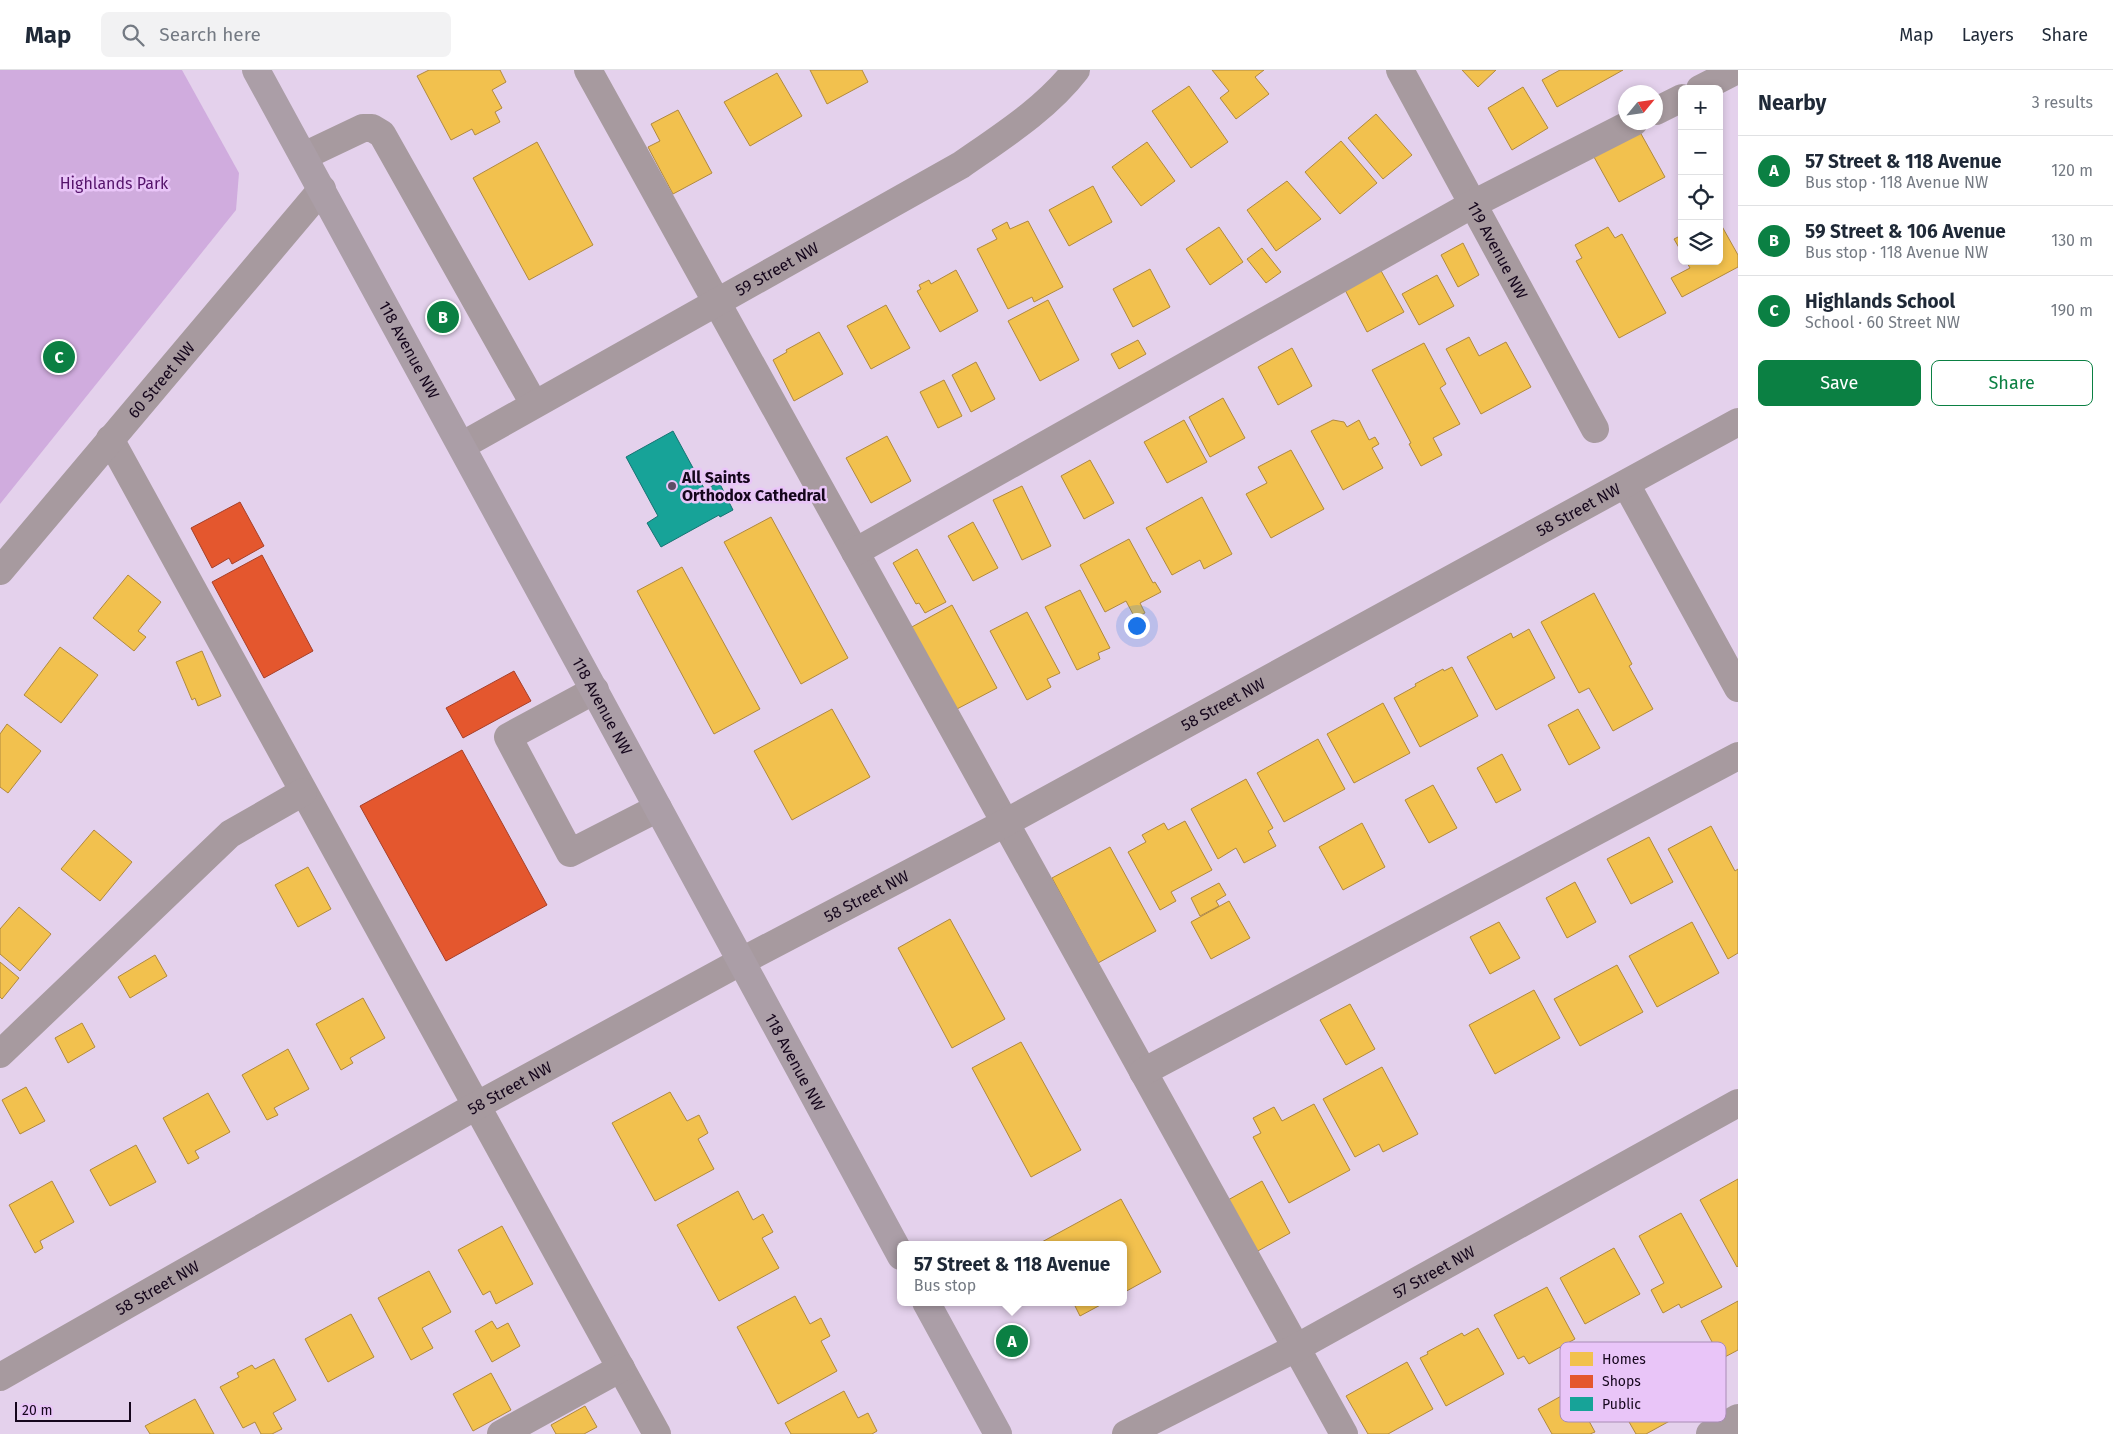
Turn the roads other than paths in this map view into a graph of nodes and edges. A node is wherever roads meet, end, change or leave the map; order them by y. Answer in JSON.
{"nodes":[{"id":1,"x":256,"y":70,"type":"edge"},
{"id":2,"x":588,"y":70,"type":"edge"},
{"id":3,"x":1076,"y":70,"type":"edge"},
{"id":4,"x":1400,"y":70,"type":"edge"},
{"id":5,"x":1737,"y":70,"type":"edge"},
{"id":6,"x":1708,"y":85,"type":"edge"},
{"id":7,"x":1678,"y":100,"type":"edge"},
{"id":8,"x":1663,"y":108,"type":"edge"},
{"id":9,"x":1618,"y":130,"type":"edge"},
{"id":10,"x":304,"y":156,"type":"junction"},
{"id":11,"x":322,"y":189,"type":"junction"},
{"id":12,"x":1473,"y":204,"type":"junction"},
{"id":13,"x":717,"y":302,"type":"junction"},
{"id":14,"x":534,"y":404,"type":"junction"},
{"id":15,"x":1738,"y":422,"type":"edge"},
{"id":16,"x":1595,"y":429,"type":"dead end"},
{"id":17,"x":110,"y":439,"type":"junction"},
{"id":18,"x":463,"y":445,"type":"junction"},
{"id":19,"x":1626,"y":484,"type":"junction"},
{"id":20,"x":855,"y":552,"type":"junction"},
{"id":21,"x":0,"y":571,"type":"edge"},
{"id":22,"x":1738,"y":688,"type":"edge"},
{"id":23,"x":595,"y":690,"type":"junction"},
{"id":24,"x":1738,"y":756,"type":"edge"},
{"id":25,"x":303,"y":792,"type":"junction"},
{"id":26,"x":658,"y":808,"type":"junction"},
{"id":27,"x":1005,"y":823,"type":"junction"},
{"id":28,"x":740,"y":962,"type":"junction"},
{"id":29,"x":0,"y":1054,"type":"edge"},
{"id":30,"x":1143,"y":1072,"type":"junction"},
{"id":31,"x":1738,"y":1103,"type":"edge"},
{"id":32,"x":476,"y":1106,"type":"junction"},
{"id":33,"x":897,"y":1249,"type":"edge"},
{"id":34,"x":928,"y":1306,"type":"edge"},
{"id":35,"x":1296,"y":1348,"type":"junction"},
{"id":36,"x":621,"y":1368,"type":"junction"},
{"id":37,"x":0,"y":1377,"type":"edge"},
{"id":38,"x":1738,"y":1418,"type":"edge"},
{"id":39,"x":501,"y":1434,"type":"edge"},
{"id":40,"x":657,"y":1434,"type":"edge"},
{"id":41,"x":998,"y":1434,"type":"edge"},
{"id":42,"x":1126,"y":1434,"type":"edge"},
{"id":43,"x":1344,"y":1434,"type":"edge"},
{"id":44,"x":1710,"y":1434,"type":"edge"}],
"edges":[{"from":1,"to":10,"type":"main road","name":"118 Avenue NW"},
{"from":2,"to":13,"type":"street"},
{"from":3,"to":13,"type":"street","name":"59 Street NW"},
{"from":4,"to":12,"type":"street","name":"119 Avenue NW"},
{"from":5,"to":6,"type":"street"},
{"from":7,"to":8,"type":"street"},
{"from":9,"to":12,"type":"street"},
{"from":10,"to":11,"type":"main road","name":"118 Avenue NW"},
{"from":10,"to":14,"type":"street"},
{"from":11,"to":17,"type":"street","name":"60 Street NW"},
{"from":11,"to":18,"type":"main road","name":"118 Avenue NW"},
{"from":12,"to":16,"type":"street","name":"119 Avenue NW"},
{"from":12,"to":20,"type":"street"},
{"from":13,"to":14,"type":"street","name":"59 Street NW"},
{"from":13,"to":20,"type":"street"},
{"from":14,"to":18,"type":"street","name":"59 Street NW"},
{"from":15,"to":19,"type":"street","name":"58 Street NW"},
{"from":17,"to":21,"type":"street","name":"60 Street NW"},
{"from":17,"to":25,"type":"street"},
{"from":18,"to":23,"type":"main road","name":"118 Avenue NW"},
{"from":19,"to":22,"type":"street"},
{"from":19,"to":27,"type":"street","name":"58 Street NW"},
{"from":20,"to":27,"type":"street"},
{"from":23,"to":26,"type":"main road","name":"118 Avenue NW"},
{"from":23,"to":26,"type":"street"},
{"from":24,"to":30,"type":"street"},
{"from":25,"to":29,"type":"street"},
{"from":25,"to":32,"type":"street"},
{"from":26,"to":28,"type":"main road","name":"118 Avenue NW"},
{"from":27,"to":28,"type":"street","name":"58 Street NW"},
{"from":27,"to":30,"type":"street"},
{"from":28,"to":32,"type":"street","name":"58 Street NW"},
{"from":28,"to":33,"type":"main road","name":"118 Avenue NW"},
{"from":30,"to":35,"type":"street"},
{"from":31,"to":35,"type":"street","name":"57 Street NW"},
{"from":32,"to":36,"type":"street"},
{"from":32,"to":37,"type":"street","name":"58 Street NW"},
{"from":34,"to":41,"type":"main road"},
{"from":35,"to":42,"type":"street","name":"57 Street NW"},
{"from":35,"to":43,"type":"street"},
{"from":36,"to":39,"type":"street"},
{"from":36,"to":40,"type":"street"},
{"from":38,"to":44,"type":"street"}]}
